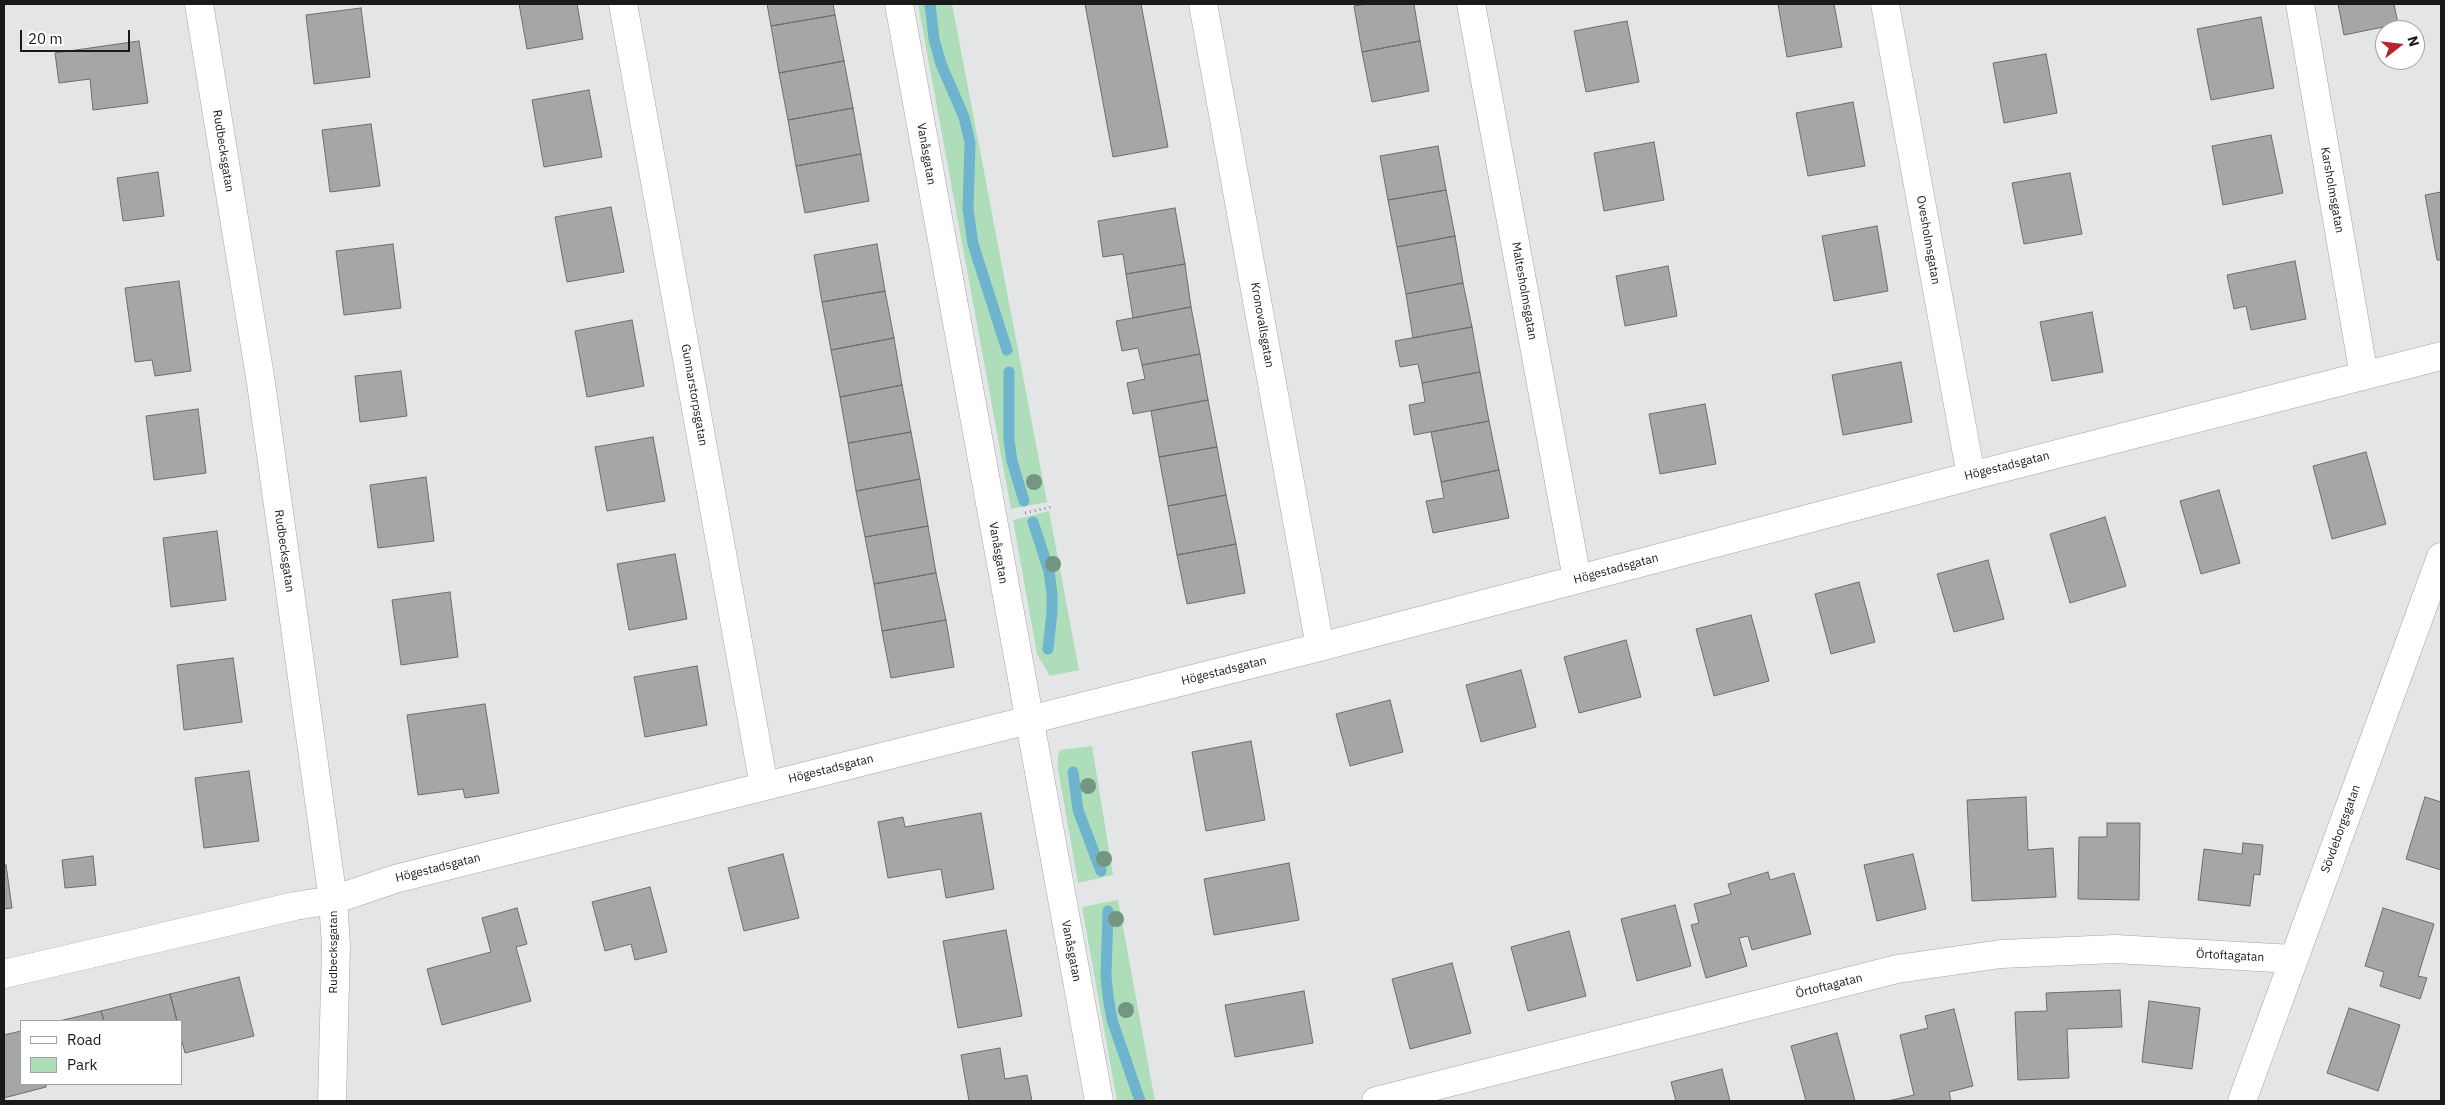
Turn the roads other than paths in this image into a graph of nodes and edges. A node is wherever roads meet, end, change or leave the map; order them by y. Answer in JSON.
{"nodes":[{"id":1,"x":199,"y":4,"type":"edge"},
{"id":2,"x":623,"y":4,"type":"edge"},
{"id":3,"x":899,"y":4,"type":"edge"},
{"id":4,"x":1203,"y":4,"type":"edge"},
{"id":5,"x":1471,"y":4,"type":"edge"},
{"id":6,"x":1885,"y":4,"type":"edge"},
{"id":7,"x":2300,"y":4,"type":"edge"},
{"id":8,"x":2441,"y":356,"type":"edge"},
{"id":9,"x":2364,"y":376,"type":"junction"},
{"id":10,"x":1971,"y":476,"type":"junction"},
{"id":11,"x":2441,"y":558,"type":"edge"},
{"id":12,"x":1577,"y":579,"type":"junction"},
{"id":13,"x":1320,"y":647,"type":"junction"},
{"id":14,"x":1028,"y":719,"type":"junction"},
{"id":15,"x":764,"y":786,"type":"junction"},
{"id":16,"x":333,"y":900,"type":"junction"},
{"id":17,"x":2293,"y":959,"type":"junction"},
{"id":18,"x":4,"y":974,"type":"edge"},
{"id":19,"x":332,"y":1101,"type":"edge"},
{"id":20,"x":1099,"y":1101,"type":"edge"},
{"id":21,"x":1376,"y":1101,"type":"edge"},
{"id":22,"x":2242,"y":1101,"type":"edge"}],
"edges":[{"from":1,"to":16,"type":"street","name":"Rudbecksgatan"},
{"from":2,"to":15,"type":"street","name":"Gunnarstorpsgatan"},
{"from":3,"to":14,"type":"street","name":"Vanåsgatan"},
{"from":4,"to":13,"type":"street","name":"Kronovallsgatan"},
{"from":5,"to":12,"type":"street","name":"Maltesholmsgatan"},
{"from":6,"to":10,"type":"street","name":"Ovesholmsgatan"},
{"from":7,"to":9,"type":"street","name":"Karsholmsgatan"},
{"from":8,"to":9,"type":"street","name":"Högestadsgatan"},
{"from":9,"to":10,"type":"street","name":"Högestadsgatan"},
{"from":10,"to":12,"type":"street","name":"Högestadsgatan"},
{"from":11,"to":17,"type":"street","name":"Sövdeborgsgatan"},
{"from":12,"to":13,"type":"street","name":"Högestadsgatan"},
{"from":13,"to":14,"type":"street","name":"Högestadsgatan"},
{"from":14,"to":15,"type":"street","name":"Högestadsgatan"},
{"from":14,"to":20,"type":"street","name":"Vanåsgatan"},
{"from":15,"to":16,"type":"street","name":"Högestadsgatan"},
{"from":16,"to":18,"type":"street","name":"Högestadsgatan"},
{"from":16,"to":19,"type":"street","name":"Rudbecksgatan"},
{"from":17,"to":21,"type":"street","name":"Örtoftagatan"},
{"from":17,"to":22,"type":"street","name":"Sövdeborgsgatan"}]}
